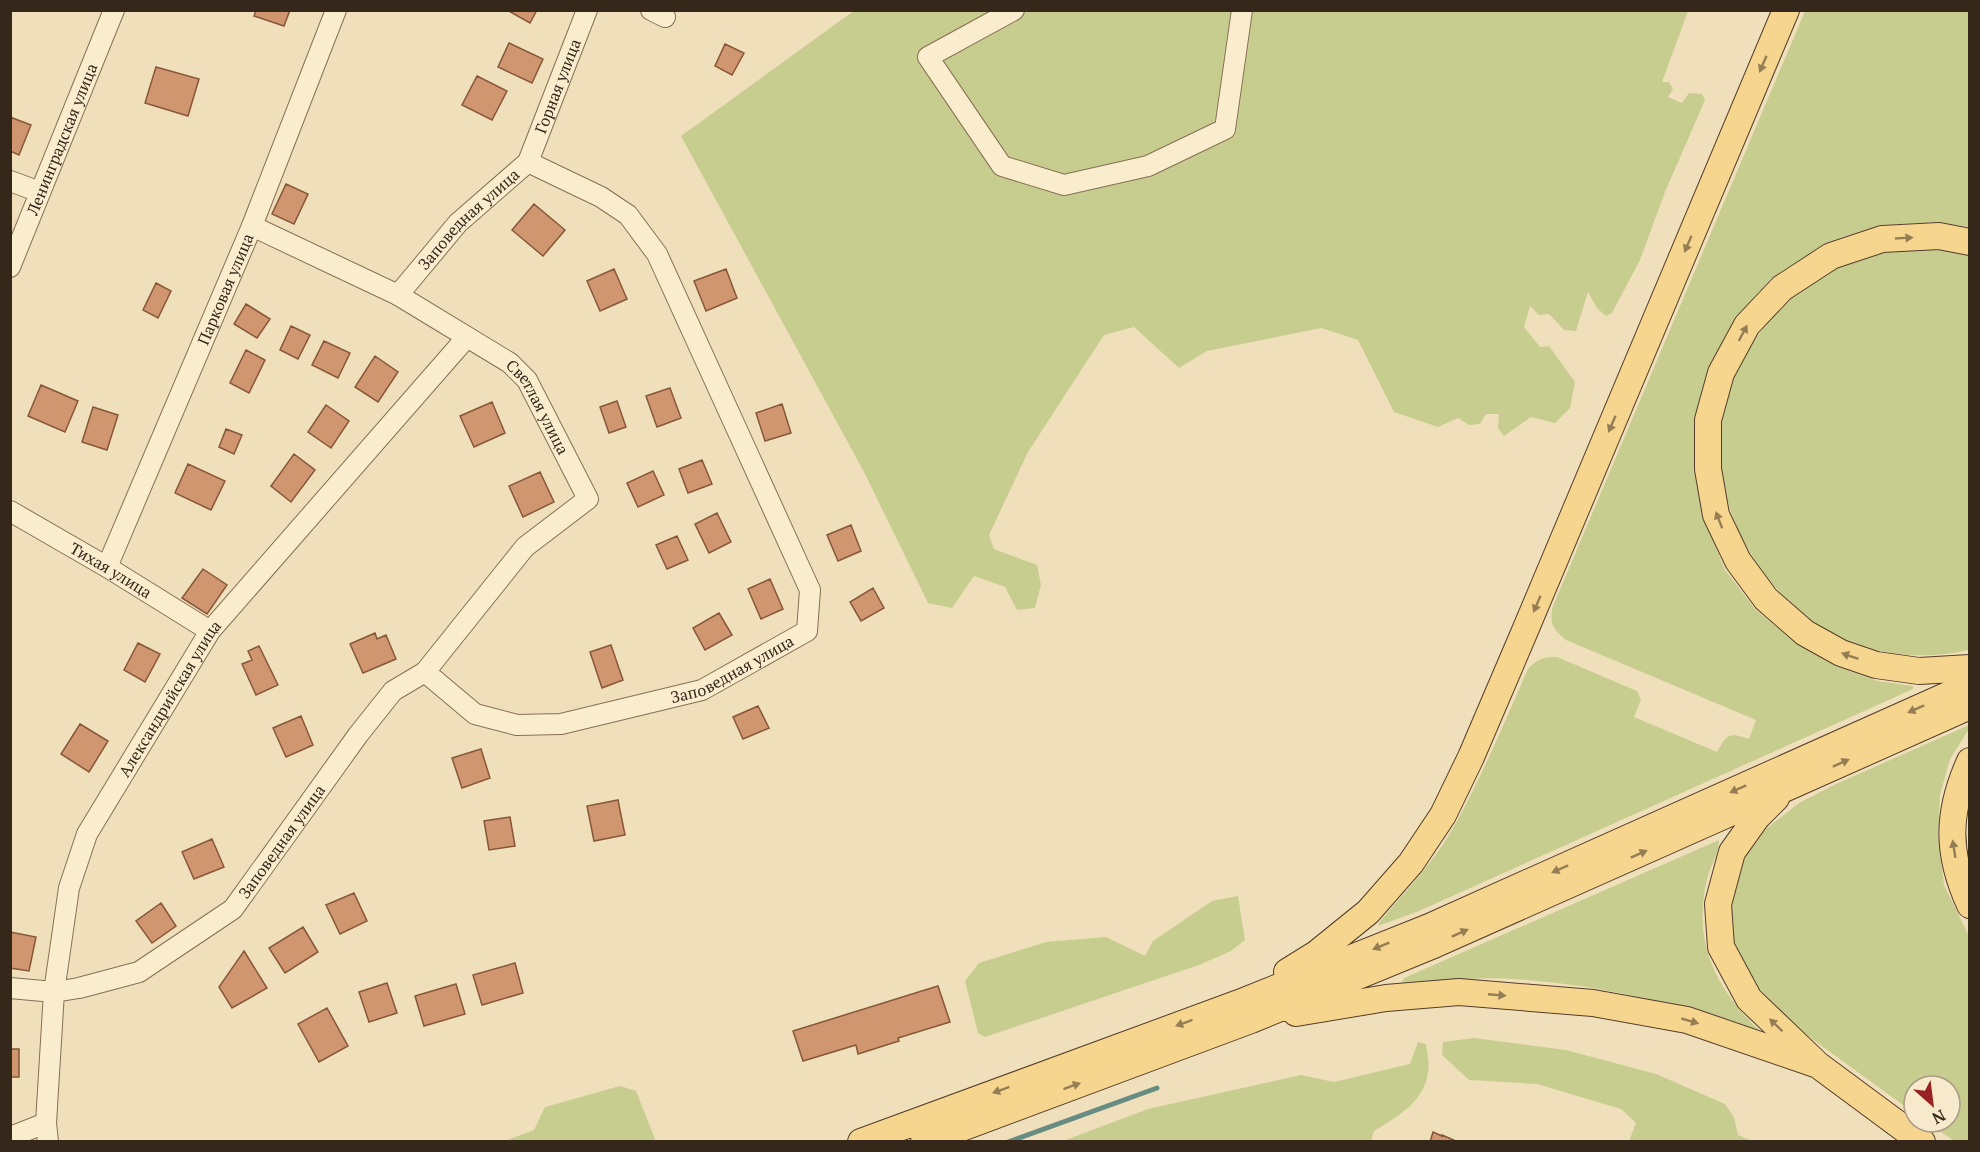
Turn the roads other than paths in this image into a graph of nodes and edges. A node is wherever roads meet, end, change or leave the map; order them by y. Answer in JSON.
{"nodes":[{"id":1,"x":114,"y":10,"type":"edge"},
{"id":2,"x":336,"y":10,"type":"edge"},
{"id":3,"x":587,"y":10,"type":"edge"},
{"id":4,"x":1014,"y":10,"type":"edge"},
{"id":5,"x":1242,"y":10,"type":"edge"},
{"id":6,"x":1786,"y":10,"type":"edge"},
{"id":7,"x":528,"y":162,"type":"junction"},
{"id":8,"x":10,"y":181,"type":"edge"},
{"id":9,"x":40,"y":192,"type":"junction"},
{"id":10,"x":252,"y":226,"type":"junction"},
{"id":11,"x":1970,"y":242,"type":"edge"},
{"id":12,"x":10,"y":267,"type":"edge"},
{"id":13,"x":398,"y":295,"type":"junction"},
{"id":14,"x":467,"y":337,"type":"junction"},
{"id":15,"x":10,"y":511,"type":"edge"},
{"id":16,"x":108,"y":567,"type":"junction"},
{"id":17,"x":210,"y":631,"type":"junction"},
{"id":18,"x":1970,"y":668,"type":"edge"},
{"id":19,"x":425,"y":672,"type":"junction"},
{"id":20,"x":1970,"y":685,"type":"edge"},
{"id":21,"x":1970,"y":706,"type":"edge"},
{"id":22,"x":1970,"y":761,"type":"edge"},
{"id":23,"x":1787,"y":788,"type":"junction"},
{"id":24,"x":1970,"y":905,"type":"edge"},
{"id":25,"x":10,"y":988,"type":"edge"},
{"id":26,"x":54,"y":992,"type":"junction"},
{"id":27,"x":1245,"y":1012,"type":"junction"},
{"id":28,"x":1818,"y":1065,"type":"junction"},
{"id":29,"x":47,"y":1132,"type":"edge"},
{"id":30,"x":10,"y":1137,"type":"edge"},
{"id":31,"x":861,"y":1142,"type":"edge"},
{"id":32,"x":924,"y":1142,"type":"edge"},
{"id":33,"x":1922,"y":1142,"type":"edge"}],
"edges":[{"from":1,"to":9,"type":"street","name":"Ленинградская улица"},
{"from":2,"to":10,"type":"street","name":"Парковая улица"},
{"from":3,"to":7,"type":"street","name":"Горная улица"},
{"from":4,"to":5,"type":"street"},
{"from":6,"to":27,"type":"main road","one_way":true},
{"from":7,"to":13,"type":"street","name":"Заповедная улица"},
{"from":7,"to":19,"type":"street","name":"Заповедная улица"},
{"from":8,"to":9,"type":"street"},
{"from":9,"to":12,"type":"street","name":"Ленинградская улица"},
{"from":10,"to":13,"type":"street","name":"Светлая улица"},
{"from":10,"to":16,"type":"street","name":"Парковая улица"},
{"from":18,"to":11,"type":"main road","one_way":true},
{"from":13,"to":14,"type":"street","name":"Светлая улица"},
{"from":14,"to":17,"type":"street","name":"Александрийская улица"},
{"from":14,"to":19,"type":"street","name":"Светлая улица"},
{"from":15,"to":16,"type":"street","name":"Тихая улица"},
{"from":16,"to":17,"type":"street","name":"Тихая улица"},
{"from":17,"to":26,"type":"street","name":"Александрийская улица"},
{"from":19,"to":26,"type":"street","name":"Заповедная улица"},
{"from":20,"to":27,"type":"main road","one_way":true},
{"from":23,"to":21,"type":"main road","one_way":true},
{"from":24,"to":22,"type":"main road","one_way":true},
{"from":27,"to":23,"type":"main road","one_way":true},
{"from":28,"to":23,"type":"main road","one_way":true},
{"from":25,"to":26,"type":"street"},
{"from":26,"to":29,"type":"street","name":"Александрийская улица"},
{"from":27,"to":28,"type":"main road","one_way":true},
{"from":27,"to":31,"type":"main road","one_way":true},
{"from":32,"to":27,"type":"main road","one_way":true},
{"from":28,"to":33,"type":"main road"},
{"from":29,"to":30,"type":"street"}]}
